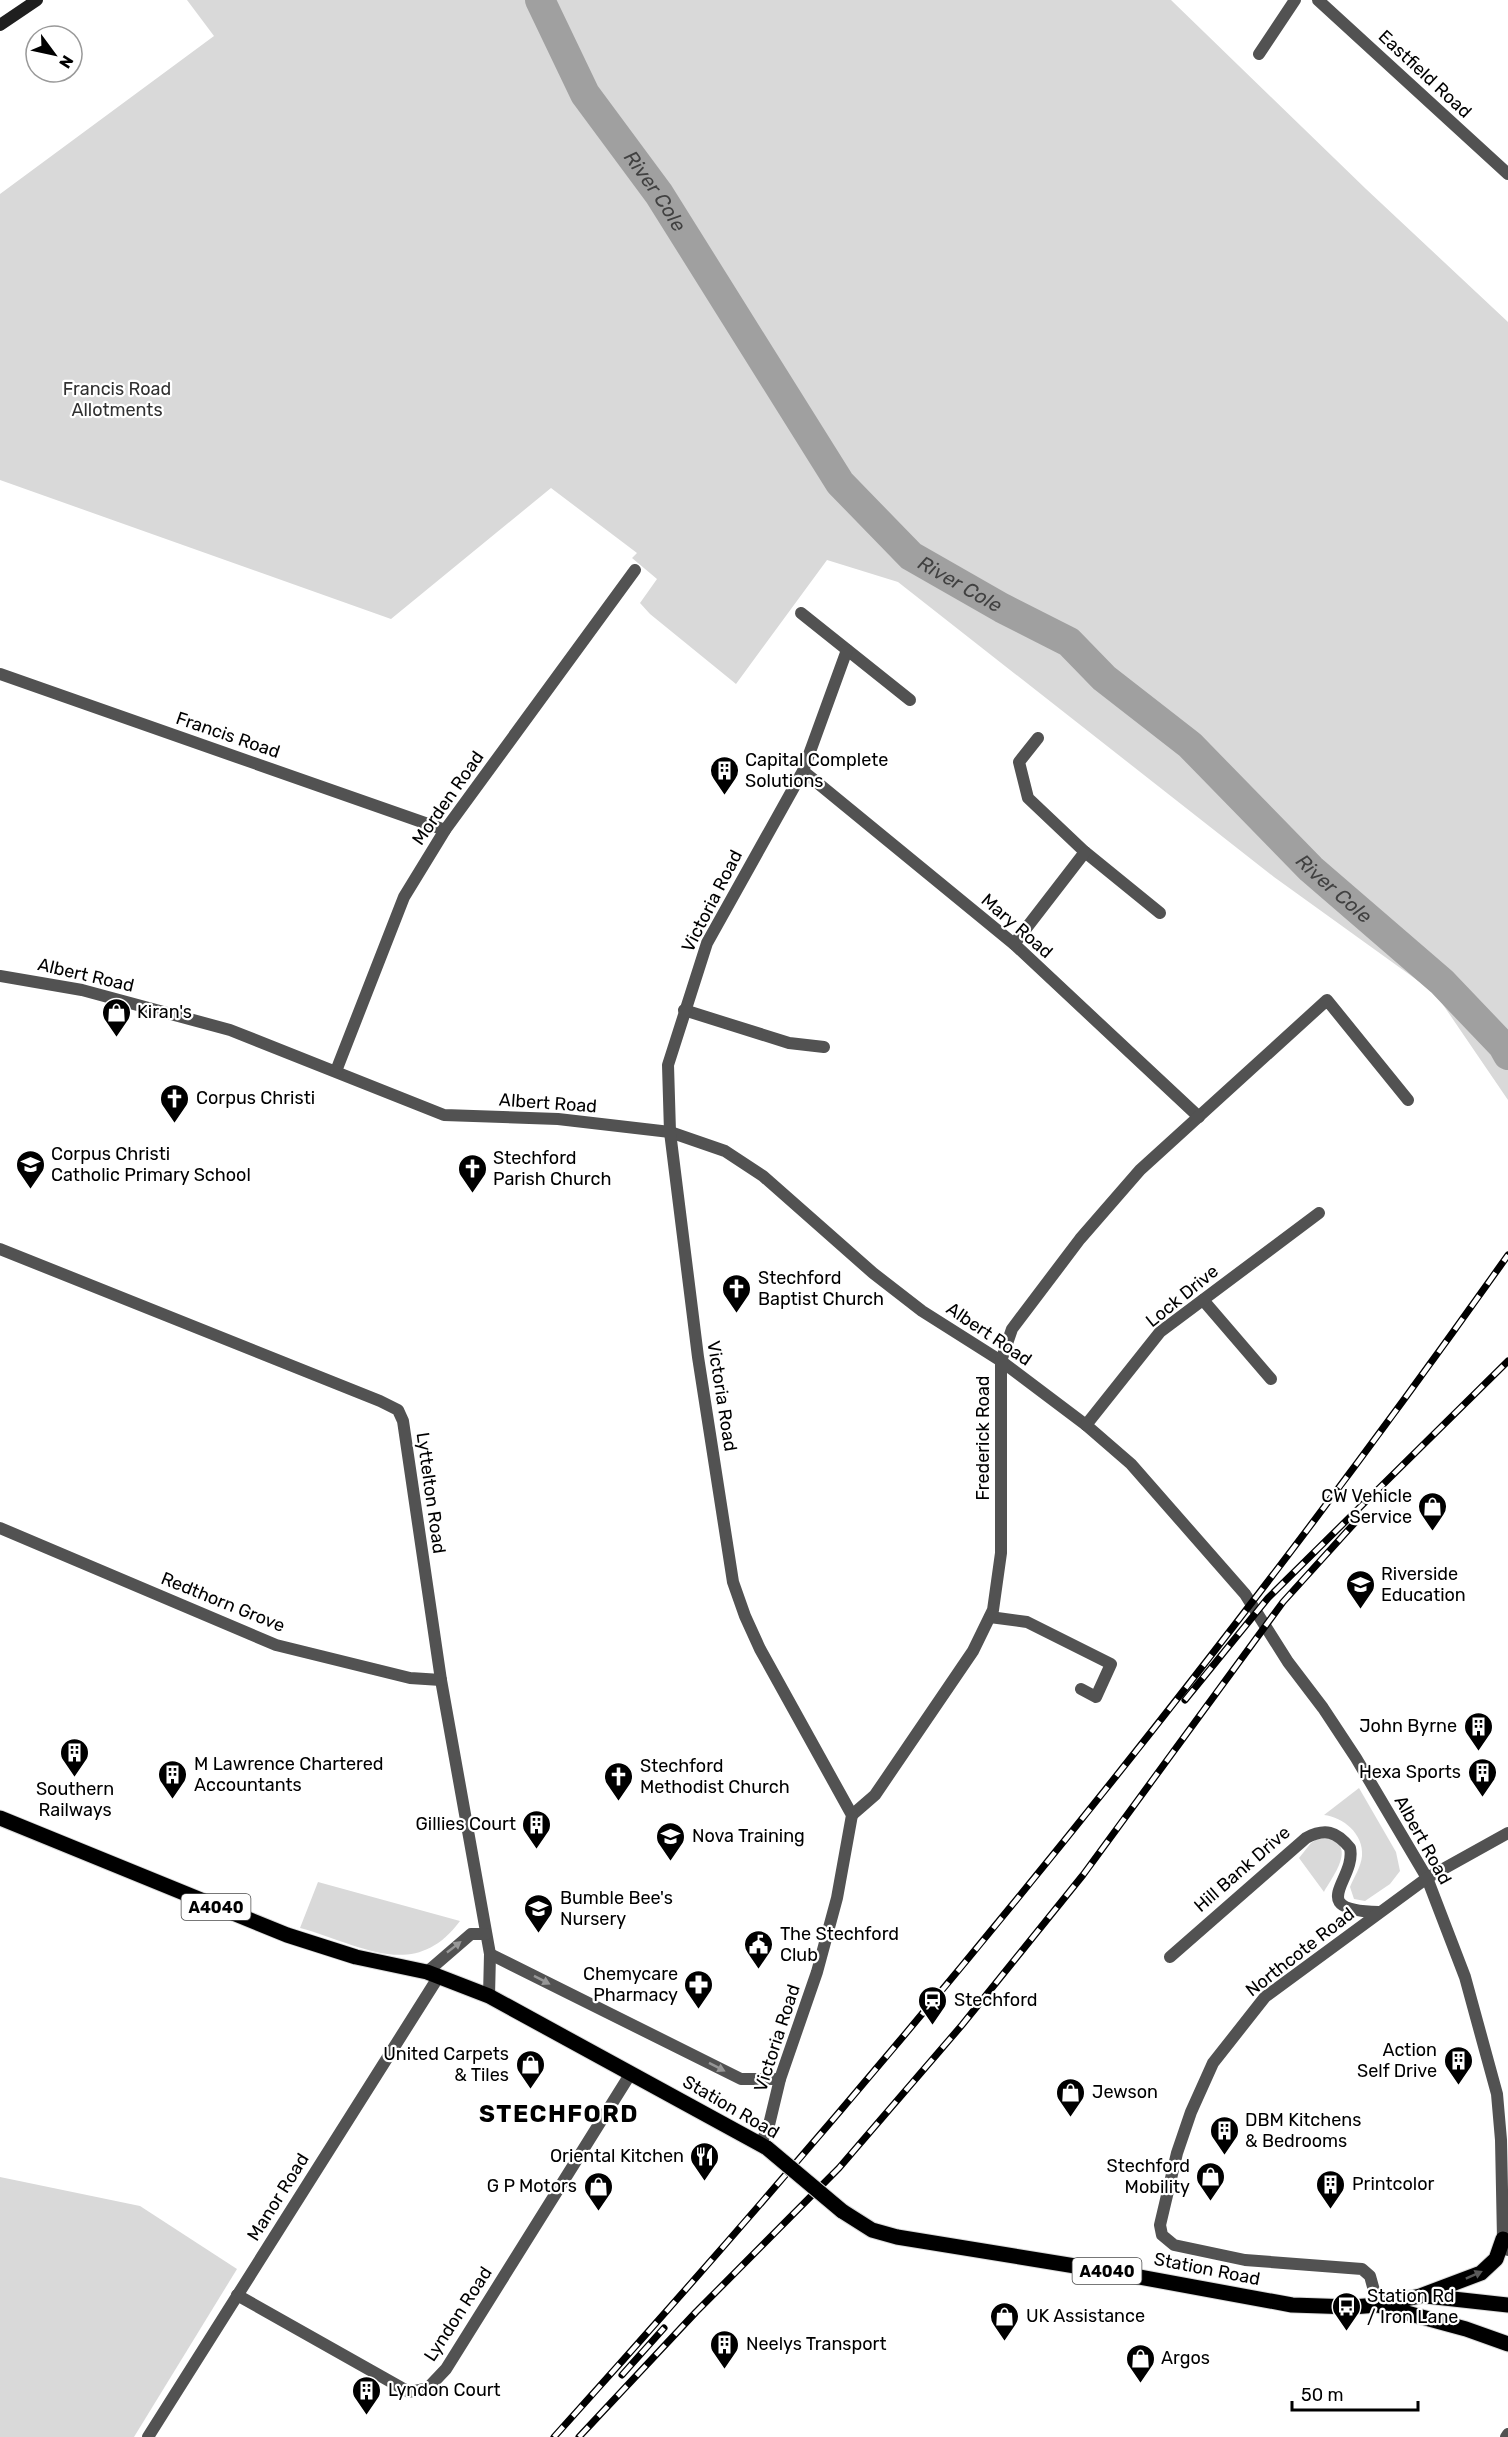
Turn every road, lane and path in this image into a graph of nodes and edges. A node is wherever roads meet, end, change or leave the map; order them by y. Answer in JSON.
{"nodes":[{"id":1,"x":36,"y":0,"type":"edge"},
{"id":2,"x":1295,"y":0,"type":"edge"},
{"id":3,"x":1318,"y":0,"type":"edge"},
{"id":4,"x":0,"y":25,"type":"edge"},
{"id":5,"x":1259,"y":54,"type":"dead end"},
{"id":6,"x":1508,"y":174,"type":"edge"},
{"id":7,"x":635,"y":570,"type":"dead end"},
{"id":8,"x":801,"y":613,"type":"dead end"},
{"id":9,"x":847,"y":650,"type":"junction"},
{"id":10,"x":0,"y":674,"type":"edge"},
{"id":11,"x":910,"y":700,"type":"dead end"},
{"id":12,"x":1038,"y":738,"type":"dead end"},
{"id":13,"x":803,"y":771,"type":"junction"},
{"id":14,"x":445,"y":830,"type":"junction"},
{"id":15,"x":1085,"y":852,"type":"junction"},
{"id":16,"x":1160,"y":913,"type":"dead end"},
{"id":17,"x":1014,"y":944,"type":"junction"},
{"id":18,"x":0,"y":976,"type":"edge"},
{"id":19,"x":684,"y":1010,"type":"junction"},
{"id":20,"x":824,"y":1047,"type":"dead end"},
{"id":21,"x":336,"y":1071,"type":"junction"},
{"id":22,"x":1408,"y":1100,"type":"dead end"},
{"id":23,"x":1200,"y":1117,"type":"junction"},
{"id":24,"x":670,"y":1132,"type":"junction"},
{"id":25,"x":1319,"y":1213,"type":"dead end"},
{"id":26,"x":0,"y":1249,"type":"edge"},
{"id":27,"x":1203,"y":1300,"type":"junction"},
{"id":28,"x":1001,"y":1361,"type":"junction"},
{"id":29,"x":1271,"y":1379,"type":"dead end"},
{"id":30,"x":1086,"y":1425,"type":"junction"},
{"id":31,"x":0,"y":1528,"type":"edge"},
{"id":32,"x":990,"y":1617,"type":"junction"},
{"id":33,"x":441,"y":1680,"type":"junction"},
{"id":34,"x":1081,"y":1689,"type":"dead end"},
{"id":35,"x":852,"y":1815,"type":"junction"},
{"id":36,"x":0,"y":1818,"type":"edge"},
{"id":37,"x":1508,"y":1833,"type":"edge"},
{"id":38,"x":1426,"y":1878,"type":"junction"},
{"id":39,"x":1379,"y":1912,"type":"junction"},
{"id":40,"x":486,"y":1934,"type":"junction"},
{"id":41,"x":490,"y":1954,"type":"junction"},
{"id":42,"x":1170,"y":1957,"type":"dead end"},
{"id":43,"x":433,"y":1974,"type":"junction"},
{"id":44,"x":489,"y":1996,"type":"junction"},
{"id":45,"x":631,"y":2073,"type":"junction"},
{"id":46,"x":780,"y":2079,"type":"junction"},
{"id":47,"x":763,"y":2146,"type":"junction"},
{"id":48,"x":1505,"y":2244,"type":"edge"},
{"id":49,"x":237,"y":2295,"type":"junction"},
{"id":50,"x":1420,"y":2296,"type":"junction"},
{"id":51,"x":1378,"y":2305,"type":"junction"},
{"id":52,"x":1508,"y":2305,"type":"edge"},
{"id":53,"x":1508,"y":2344,"type":"edge"},
{"id":54,"x":148,"y":2437,"type":"edge"}],
"edges":[{"from":1,"to":4,"type":"main road"},
{"from":2,"to":5,"type":"street"},
{"from":3,"to":6,"type":"street","name":"Eastfield Road"},
{"from":7,"to":14,"type":"street","name":"Morden Road"},
{"from":8,"to":9,"type":"street"},
{"from":9,"to":11,"type":"street"},
{"from":9,"to":13,"type":"street","name":"Victoria Road"},
{"from":10,"to":14,"type":"street","name":"Francis Road"},
{"from":12,"to":15,"type":"street"},
{"from":13,"to":17,"type":"street","name":"Mary Road"},
{"from":13,"to":19,"type":"street","name":"Victoria Road"},
{"from":14,"to":21,"type":"street","name":"Morden Road"},
{"from":15,"to":16,"type":"street"},
{"from":15,"to":17,"type":"street"},
{"from":17,"to":23,"type":"street","name":"Mary Road"},
{"from":18,"to":21,"type":"street","name":"Albert Road"},
{"from":19,"to":20,"type":"street"},
{"from":19,"to":24,"type":"street","name":"Victoria Road"},
{"from":21,"to":24,"type":"street","name":"Albert Road"},
{"from":22,"to":23,"type":"street","name":"Frederick Road"},
{"from":23,"to":28,"type":"street","name":"Frederick Road"},
{"from":24,"to":28,"type":"street","name":"Albert Road"},
{"from":24,"to":35,"type":"street","name":"Victoria Road"},
{"from":25,"to":27,"type":"street","name":"Lock Drive"},
{"from":26,"to":33,"type":"street","name":"Lyttelton Road"},
{"from":27,"to":29,"type":"street"},
{"from":27,"to":30,"type":"street","name":"Lock Drive"},
{"from":28,"to":30,"type":"street","name":"Albert Road"},
{"from":28,"to":32,"type":"street","name":"Frederick Road"},
{"from":30,"to":38,"type":"street","name":"Albert Road"},
{"from":31,"to":33,"type":"street","name":"Redthorn Grove"},
{"from":32,"to":34,"type":"street"},
{"from":32,"to":35,"type":"street","name":"Frederick Road"},
{"from":33,"to":40,"type":"street","name":"Lyttelton Road"},
{"from":35,"to":46,"type":"street","name":"Victoria Road"},
{"from":36,"to":43,"type":"main road","name":"Station Road","number":"A4040"},
{"from":37,"to":38,"type":"street","name":"Northcote Road"},
{"from":38,"to":39,"type":"street","name":"Northcote Road"},
{"from":38,"to":48,"type":"street","name":"Albert Road"},
{"from":39,"to":42,"type":"street","name":"Hill Bank Drive"},
{"from":39,"to":51,"type":"street","name":"Northcote Road"},
{"from":40,"to":41,"type":"street","name":"Lyttelton Road"},
{"from":43,"to":40,"type":"street","one_way":true},
{"from":41,"to":44,"type":"street","name":"Lyttelton Road"},
{"from":41,"to":46,"type":"street","one_way":true},
{"from":43,"to":44,"type":"main road","name":"Station Road","number":"A4040"},
{"from":43,"to":49,"type":"street","name":"Manor Road"},
{"from":44,"to":45,"type":"main road","name":"Station Road","number":"A4040"},
{"from":45,"to":47,"type":"main road","name":"Station Road","number":"A4040"},
{"from":45,"to":49,"type":"street","name":"Lyndon Road"},
{"from":46,"to":47,"type":"street","name":"Victoria Road"},
{"from":47,"to":51,"type":"main road","name":"Station Road","number":"A4040","bridge":true},
{"from":50,"to":48,"type":"main road","name":"Station Road","number":"A4040","one_way":true},
{"from":49,"to":54,"type":"street","name":"Manor Road"},
{"from":50,"to":51,"type":"main road","name":"Station Road","number":"A4040"},
{"from":50,"to":52,"type":"main road","number":"A4040"},
{"from":51,"to":53,"type":"main road","number":"A4040"}]}
